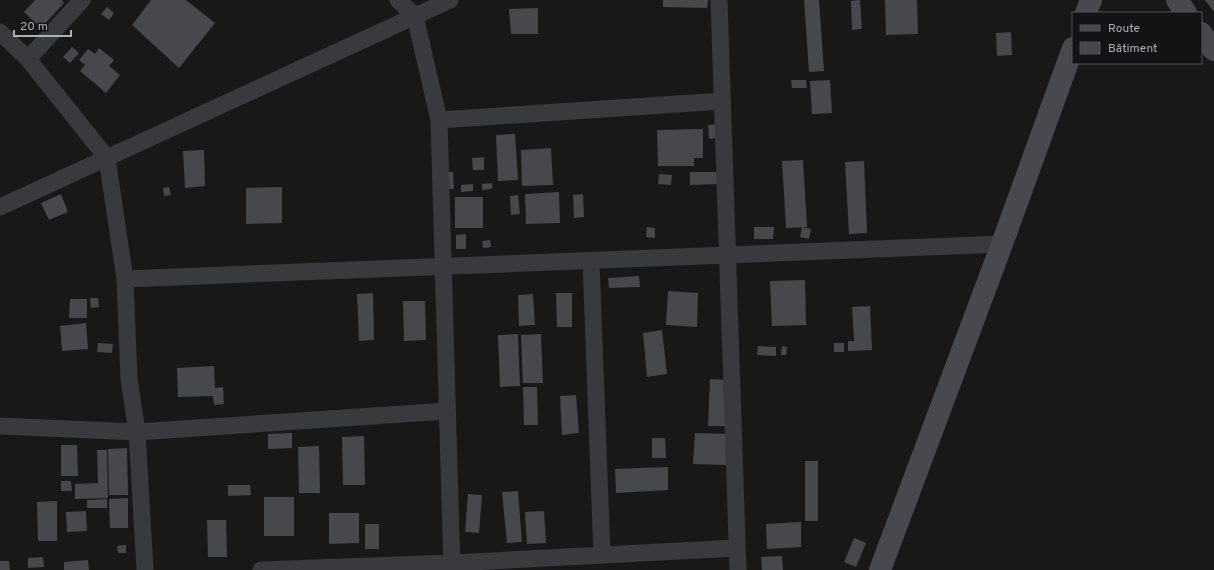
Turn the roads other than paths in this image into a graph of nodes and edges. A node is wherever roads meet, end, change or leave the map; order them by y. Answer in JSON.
{"nodes":[{"id":1,"x":82,"y":0,"type":"edge"},
{"id":2,"x":398,"y":0,"type":"edge"},
{"id":3,"x":450,"y":0,"type":"edge"},
{"id":4,"x":719,"y":0,"type":"edge"},
{"id":5,"x":1090,"y":0,"type":"edge"},
{"id":6,"x":1177,"y":0,"type":"edge"},
{"id":7,"x":1086,"y":12,"type":"edge"},
{"id":8,"x":1185,"y":12,"type":"edge"},
{"id":9,"x":414,"y":16,"type":"junction"},
{"id":10,"x":0,"y":32,"type":"edge"},
{"id":11,"x":1202,"y":34,"type":"edge"},
{"id":12,"x":1214,"y":50,"type":"edge"},
{"id":13,"x":1072,"y":51,"type":"edge"},
{"id":14,"x":28,"y":59,"type":"junction"},
{"id":15,"x":722,"y":101,"type":"junction"},
{"id":16,"x":439,"y":120,"type":"junction"},
{"id":17,"x":107,"y":158,"type":"junction"},
{"id":18,"x":0,"y":208,"type":"edge"},
{"id":19,"x":1002,"y":244,"type":"junction"},
{"id":20,"x":727,"y":255,"type":"junction"},
{"id":21,"x":591,"y":261,"type":"junction"},
{"id":22,"x":443,"y":267,"type":"junction"},
{"id":23,"x":125,"y":279,"type":"junction"},
{"id":24,"x":447,"y":411,"type":"junction"},
{"id":25,"x":0,"y":426,"type":"edge"},
{"id":26,"x":137,"y":432,"type":"junction"},
{"id":27,"x":737,"y":548,"type":"junction"},
{"id":28,"x":602,"y":555,"type":"junction"},
{"id":29,"x":452,"y":567,"type":"edge"},
{"id":30,"x":145,"y":570,"type":"edge"},
{"id":31,"x":261,"y":570,"type":"edge"},
{"id":32,"x":738,"y":570,"type":"edge"},
{"id":33,"x":880,"y":570,"type":"edge"}],
"edges":[{"from":1,"to":14,"type":"street"},
{"from":2,"to":9,"type":"street"},
{"from":3,"to":9,"type":"street"},
{"from":4,"to":15,"type":"street"},
{"from":5,"to":7,"type":"street"},
{"from":6,"to":8,"type":"street"},
{"from":9,"to":16,"type":"street"},
{"from":9,"to":17,"type":"street"},
{"from":10,"to":14,"type":"street"},
{"from":11,"to":12,"type":"street"},
{"from":13,"to":19,"type":"street"},
{"from":14,"to":17,"type":"street"},
{"from":15,"to":16,"type":"street"},
{"from":15,"to":20,"type":"street"},
{"from":16,"to":22,"type":"street"},
{"from":17,"to":18,"type":"street"},
{"from":17,"to":23,"type":"street"},
{"from":19,"to":20,"type":"street"},
{"from":19,"to":33,"type":"street"},
{"from":20,"to":21,"type":"street"},
{"from":20,"to":27,"type":"street"},
{"from":21,"to":22,"type":"street"},
{"from":21,"to":28,"type":"street"},
{"from":22,"to":23,"type":"street"},
{"from":22,"to":24,"type":"street"},
{"from":23,"to":26,"type":"street"},
{"from":24,"to":26,"type":"street"},
{"from":24,"to":29,"type":"street"},
{"from":25,"to":26,"type":"street"},
{"from":26,"to":30,"type":"street"},
{"from":27,"to":28,"type":"street"},
{"from":27,"to":32,"type":"street"},
{"from":28,"to":29,"type":"street"},
{"from":29,"to":31,"type":"street"}]}
